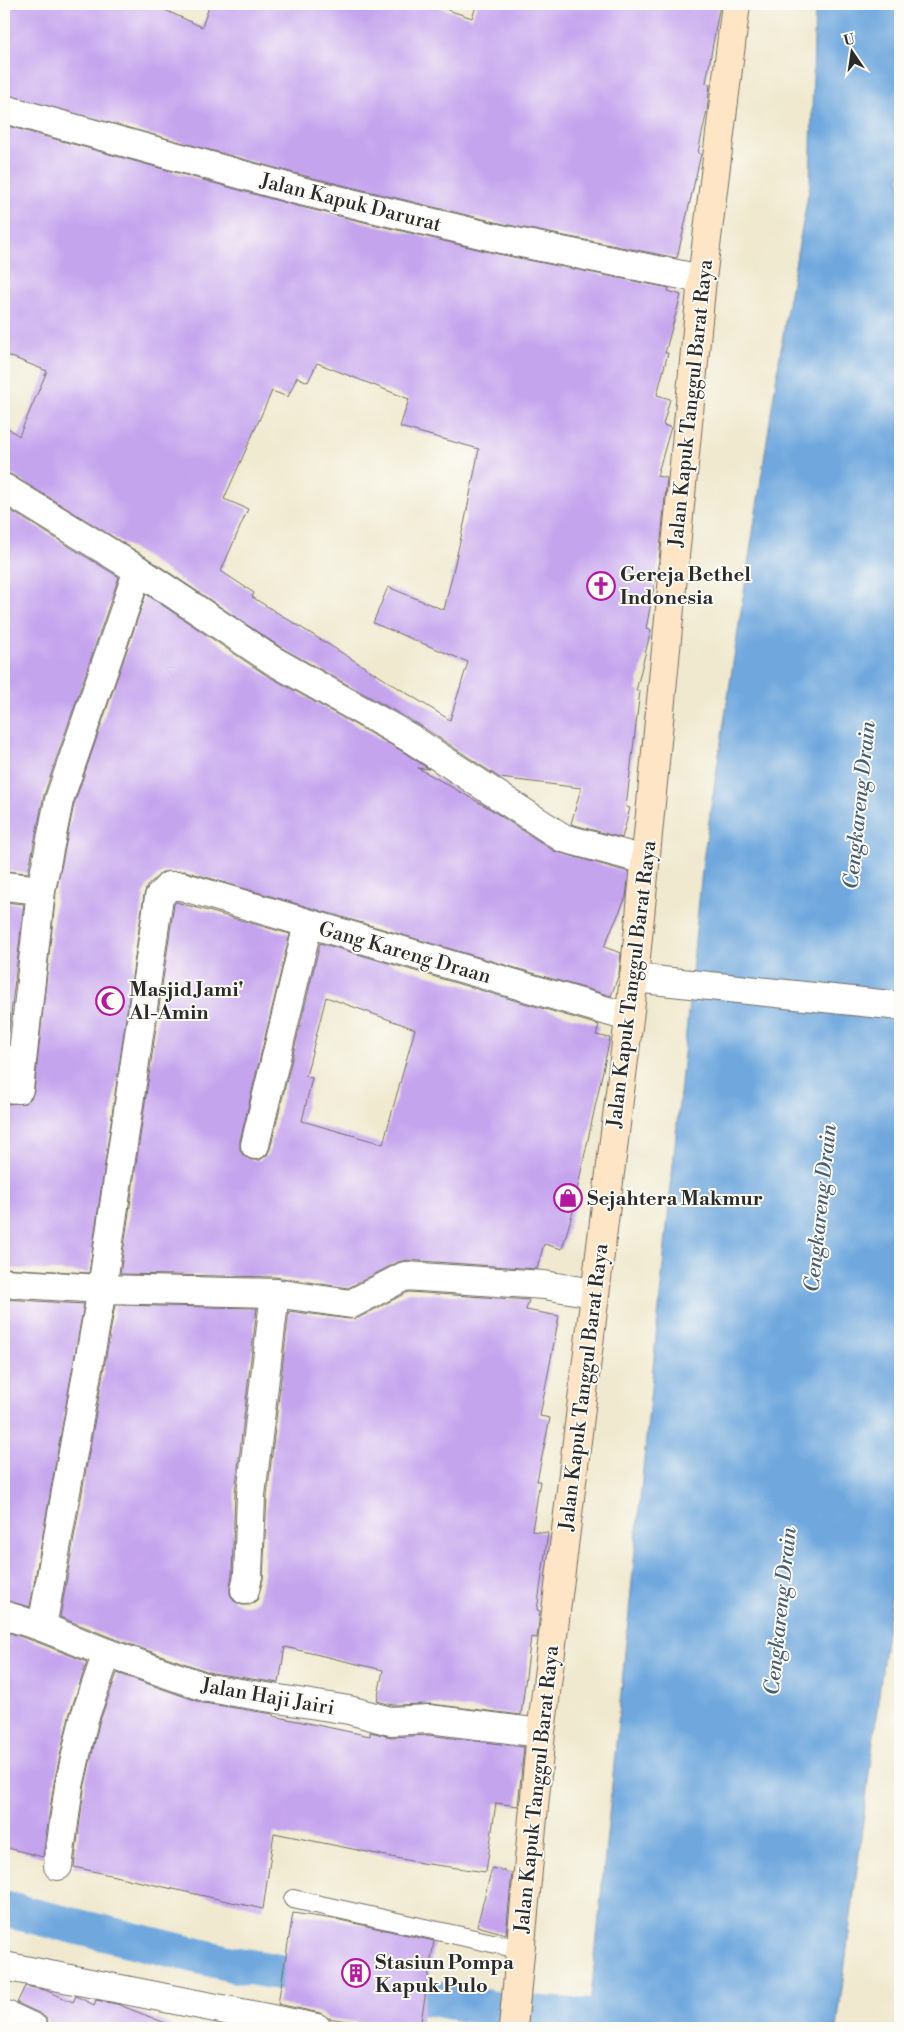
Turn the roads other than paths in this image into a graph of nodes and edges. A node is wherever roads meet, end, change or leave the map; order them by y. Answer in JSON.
{"nodes":[{"id":1,"x":736,"y":4,"type":"edge"},
{"id":2,"x":4,"y":109,"type":"edge"},
{"id":3,"x":702,"y":279,"type":"junction"},
{"id":4,"x":4,"y":488,"type":"edge"},
{"id":5,"x":138,"y":570,"type":"junction"},
{"id":6,"x":645,"y":860,"type":"junction"},
{"id":7,"x":4,"y":886,"type":"edge"},
{"id":8,"x":41,"y":890,"type":"junction"},
{"id":9,"x":308,"y":924,"type":"junction"},
{"id":10,"x":634,"y":978,"type":"junction"},
{"id":11,"x":900,"y":1006,"type":"edge"},
{"id":12,"x":628,"y":1017,"type":"junction"},
{"id":13,"x":4,"y":1088,"type":"edge"},
{"id":14,"x":255,"y":1145,"type":"dead end"},
{"id":15,"x":4,"y":1283,"type":"edge"},
{"id":16,"x":102,"y":1289,"type":"junction"},
{"id":17,"x":275,"y":1293,"type":"junction"},
{"id":18,"x":594,"y":1293,"type":"junction"},
{"id":19,"x":245,"y":1590,"type":"dead end"},
{"id":20,"x":4,"y":1615,"type":"edge"},
{"id":21,"x":42,"y":1627,"type":"junction"},
{"id":22,"x":107,"y":1653,"type":"junction"},
{"id":23,"x":541,"y":1733,"type":"junction"},
{"id":24,"x":58,"y":1866,"type":"dead end"},
{"id":25,"x":293,"y":1899,"type":"dead end"},
{"id":26,"x":519,"y":1957,"type":"junction"},
{"id":27,"x":4,"y":1966,"type":"edge"},
{"id":28,"x":4,"y":2014,"type":"edge"},
{"id":29,"x":34,"y":2028,"type":"edge"},
{"id":30,"x":317,"y":2028,"type":"edge"},
{"id":31,"x":513,"y":2028,"type":"edge"}],
"edges":[{"from":1,"to":3,"type":"main road","name":"Jalan Kapuk Tanggul Barat Raya"},
{"from":2,"to":3,"type":"street","name":"Jalan Kapuk Darurat"},
{"from":3,"to":6,"type":"main road","name":"Jalan Kapuk Tanggul Barat Raya"},
{"from":4,"to":5,"type":"street"},
{"from":5,"to":6,"type":"street"},
{"from":5,"to":8,"type":"street"},
{"from":6,"to":10,"type":"main road","name":"Jalan Kapuk Tanggul Barat Raya"},
{"from":7,"to":8,"type":"street"},
{"from":8,"to":13,"type":"street"},
{"from":9,"to":12,"type":"street","name":"Gang Kareng Draan"},
{"from":9,"to":14,"type":"street"},
{"from":9,"to":16,"type":"street","name":"Gang Kareng Draan"},
{"from":10,"to":11,"type":"street"},
{"from":10,"to":12,"type":"main road","name":"Jalan Kapuk Tanggul Barat Raya"},
{"from":12,"to":18,"type":"main road","name":"Jalan Kapuk Tanggul Barat Raya"},
{"from":15,"to":16,"type":"street"},
{"from":16,"to":17,"type":"street"},
{"from":16,"to":21,"type":"street"},
{"from":17,"to":18,"type":"street"},
{"from":17,"to":19,"type":"street"},
{"from":18,"to":23,"type":"main road","name":"Jalan Kapuk Tanggul Barat Raya"},
{"from":20,"to":21,"type":"street","name":"Jalan Haji Jairi"},
{"from":21,"to":22,"type":"street","name":"Jalan Haji Jairi"},
{"from":22,"to":23,"type":"street","name":"Jalan Haji Jairi"},
{"from":22,"to":24,"type":"street"},
{"from":23,"to":26,"type":"main road","name":"Jalan Kapuk Tanggul Barat Raya"},
{"from":25,"to":26,"type":"lane"},
{"from":26,"to":31,"type":"main road","name":"Jalan Kapuk Tanggul Barat Raya"},
{"from":27,"to":30,"type":"street"},
{"from":28,"to":29,"type":"street"}]}
